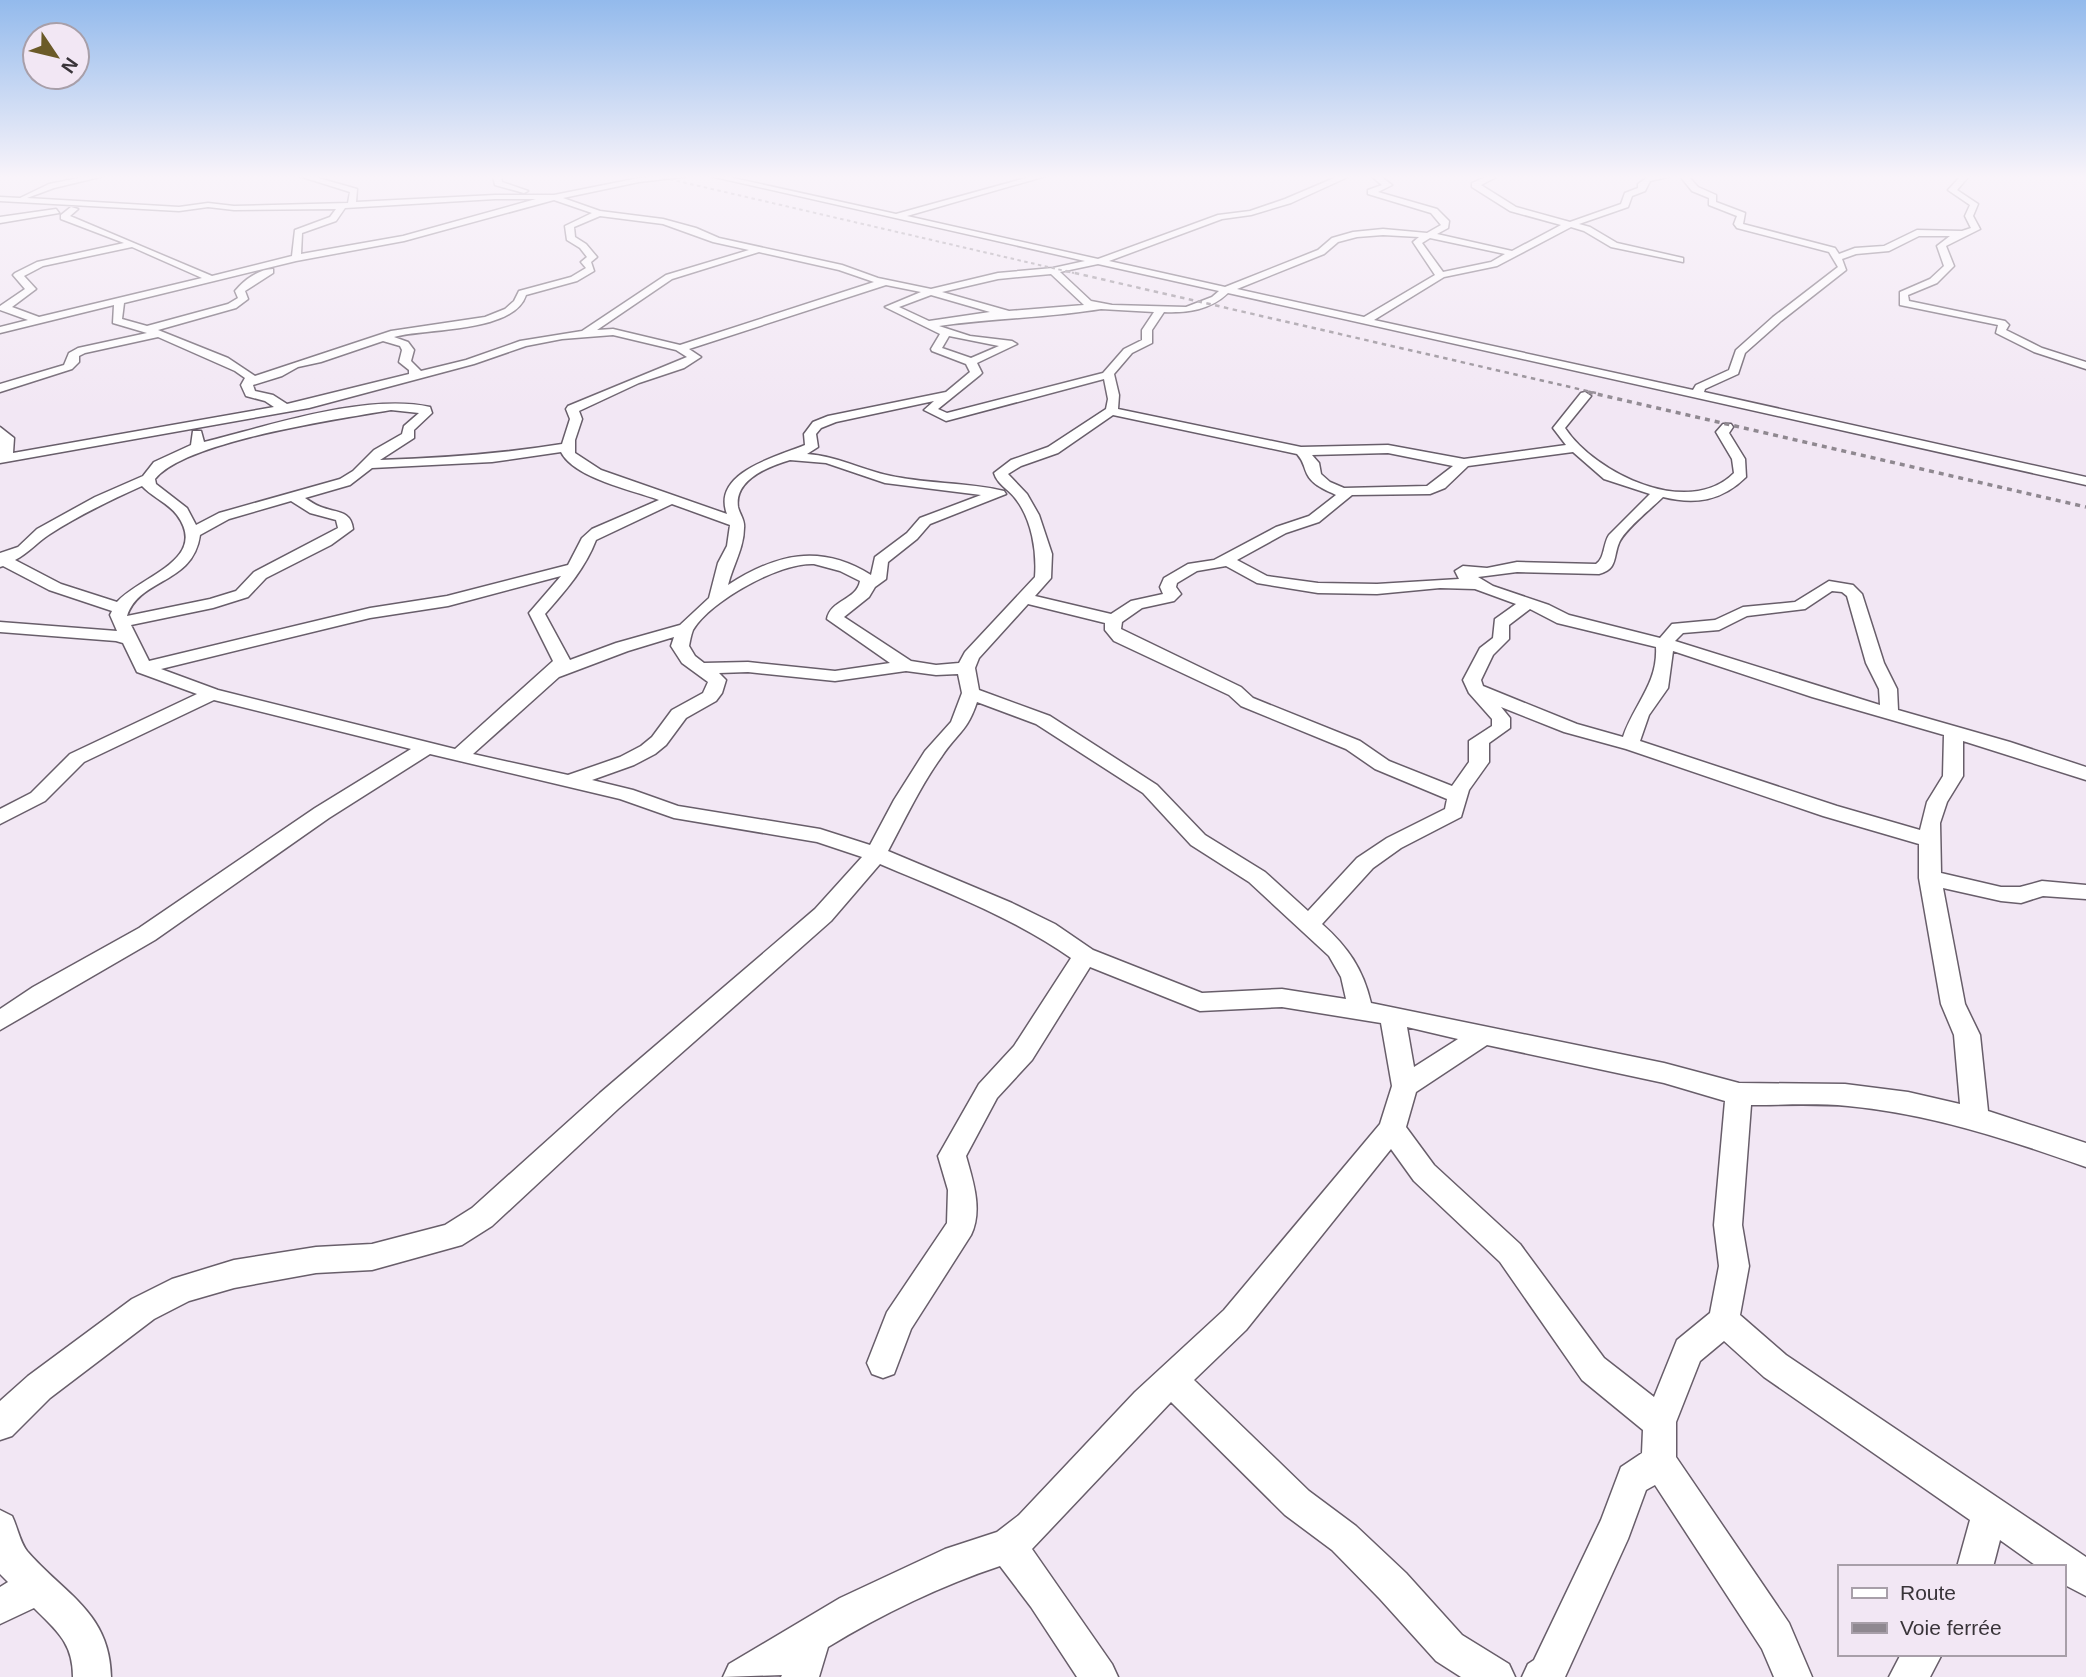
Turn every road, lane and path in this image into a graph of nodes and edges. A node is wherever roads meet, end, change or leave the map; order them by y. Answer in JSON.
{"nodes":[{"id":1,"x":85,"y":254,"type":"edge"},
{"id":2,"x":161,"y":254,"type":"edge"},
{"id":3,"x":296,"y":254,"type":"edge"},
{"id":4,"x":316,"y":254,"type":"edge"},
{"id":5,"x":590,"y":254,"type":"edge"},
{"id":6,"x":744,"y":254,"type":"edge"},
{"id":7,"x":790,"y":254,"type":"edge"},
{"id":8,"x":1068,"y":254,"type":"edge"},
{"id":9,"x":1119,"y":254,"type":"edge"},
{"id":10,"x":1313,"y":254,"type":"edge"},
{"id":11,"x":1425,"y":254,"type":"edge"},
{"id":12,"x":1509,"y":254,"type":"edge"},
{"id":13,"x":1655,"y":254,"type":"edge"},
{"id":14,"x":1835,"y":254,"type":"edge"},
{"id":15,"x":1846,"y":254,"type":"edge"},
{"id":16,"x":1946,"y":254,"type":"edge"},
{"id":17,"x":1838,"y":257,"type":"junction"},
{"id":18,"x":296,"y":258,"type":"junction"},
{"id":19,"x":1679,"y":260,"type":"dead end"},
{"id":20,"x":1100,"y":261,"type":"junction"},
{"id":21,"x":275,"y":264,"type":"junction"},
{"id":22,"x":1053,"y":271,"type":"junction"},
{"id":23,"x":1441,"y":275,"type":"junction"},
{"id":24,"x":211,"y":279,"type":"junction"},
{"id":25,"x":24,"y":282,"type":"junction"},
{"id":26,"x":885,"y":282,"type":"junction"},
{"id":27,"x":12,"y":283,"type":"dead end"},
{"id":28,"x":1226,"y":290,"type":"junction"},
{"id":29,"x":930,"y":292,"type":"junction"},
{"id":30,"x":119,"y":302,"type":"junction"},
{"id":31,"x":1099,"y":306,"type":"junction"},
{"id":32,"x":1161,"y":310,"type":"junction"},
{"id":33,"x":1008,"y":314,"type":"junction"},
{"id":34,"x":40,"y":321,"type":"junction"},
{"id":35,"x":477,"y":321,"type":"junction"},
{"id":36,"x":1365,"y":321,"type":"junction"},
{"id":37,"x":929,"y":324,"type":"junction"},
{"id":38,"x":0,"y":331,"type":"edge"},
{"id":39,"x":946,"y":332,"type":"junction"},
{"id":40,"x":151,"y":333,"type":"junction"},
{"id":41,"x":586,"y":333,"type":"junction"},
{"id":42,"x":386,"y":338,"type":"junction"},
{"id":43,"x":524,"y":343,"type":"junction"},
{"id":44,"x":680,"y":348,"type":"junction"},
{"id":45,"x":971,"y":362,"type":"junction"},
{"id":46,"x":2086,"y":366,"type":"edge"},
{"id":47,"x":1107,"y":375,"type":"junction"},
{"id":48,"x":415,"y":376,"type":"junction"},
{"id":49,"x":251,"y":380,"type":"junction"},
{"id":50,"x":375,"y":387,"type":"junction"},
{"id":51,"x":0,"y":388,"type":"edge"},
{"id":52,"x":1697,"y":394,"type":"junction"},
{"id":53,"x":947,"y":395,"type":"junction"},
{"id":54,"x":1585,"y":396,"type":"dead end"},
{"id":55,"x":278,"y":405,"type":"junction"},
{"id":56,"x":402,"y":405,"type":"junction"},
{"id":57,"x":1111,"y":411,"type":"junction"},
{"id":58,"x":191,"y":423,"type":"junction"},
{"id":59,"x":1727,"y":427,"type":"dead end"},
{"id":60,"x":0,"y":431,"type":"edge"},
{"id":61,"x":1560,"y":431,"type":"junction"},
{"id":62,"x":198,"y":447,"type":"junction"},
{"id":63,"x":566,"y":447,"type":"junction"},
{"id":64,"x":1578,"y":448,"type":"junction"},
{"id":65,"x":1548,"y":450,"type":"junction"},
{"id":66,"x":1301,"y":451,"type":"junction"},
{"id":67,"x":792,"y":457,"type":"junction"},
{"id":68,"x":3,"y":459,"type":"edge"},
{"id":69,"x":1464,"y":463,"type":"junction"},
{"id":70,"x":366,"y":464,"type":"junction"},
{"id":71,"x":148,"y":479,"type":"junction"},
{"id":72,"x":2086,"y":481,"type":"edge"},
{"id":73,"x":1660,"y":492,"type":"junction"},
{"id":74,"x":995,"y":494,"type":"junction"},
{"id":75,"x":1346,"y":494,"type":"junction"},
{"id":76,"x":292,"y":496,"type":"junction"},
{"id":77,"x":1022,"y":497,"type":"junction"},
{"id":78,"x":672,"y":499,"type":"junction"},
{"id":79,"x":736,"y":522,"type":"junction"},
{"id":80,"x":193,"y":533,"type":"junction"},
{"id":81,"x":1,"y":560,"type":"edge"},
{"id":82,"x":1226,"y":561,"type":"junction"},
{"id":83,"x":574,"y":568,"type":"junction"},
{"id":84,"x":868,"y":584,"type":"junction"},
{"id":85,"x":1476,"y":584,"type":"junction"},
{"id":86,"x":1023,"y":598,"type":"junction"},
{"id":87,"x":716,"y":600,"type":"junction"},
{"id":88,"x":1528,"y":603,"type":"junction"},
{"id":89,"x":1114,"y":620,"type":"junction"},
{"id":90,"x":123,"y":623,"type":"junction"},
{"id":91,"x":0,"y":627,"type":"edge"},
{"id":92,"x":685,"y":629,"type":"junction"},
{"id":93,"x":1664,"y":643,"type":"junction"},
{"id":94,"x":906,"y":666,"type":"junction"},
{"id":95,"x":143,"y":668,"type":"junction"},
{"id":96,"x":700,"y":668,"type":"junction"},
{"id":97,"x":553,"y":673,"type":"junction"},
{"id":98,"x":969,"y":680,"type":"junction"},
{"id":99,"x":1475,"y":689,"type":"junction"},
{"id":100,"x":212,"y":694,"type":"junction"},
{"id":101,"x":1889,"y":713,"type":"junction"},
{"id":102,"x":1954,"y":732,"type":"junction"},
{"id":103,"x":1630,"y":744,"type":"junction"},
{"id":104,"x":427,"y":747,"type":"junction"},
{"id":105,"x":460,"y":755,"type":"junction"},
{"id":106,"x":2086,"y":774,"type":"edge"},
{"id":107,"x":570,"y":781,"type":"junction"},
{"id":108,"x":1458,"y":796,"type":"junction"},
{"id":109,"x":0,"y":818,"type":"edge"},
{"id":110,"x":1930,"y":839,"type":"junction"},
{"id":111,"x":876,"y":853,"type":"junction"},
{"id":112,"x":1930,"y":878,"type":"junction"},
{"id":113,"x":2086,"y":892,"type":"edge"},
{"id":114,"x":1309,"y":924,"type":"junction"},
{"id":115,"x":1085,"y":956,"type":"junction"},
{"id":116,"x":42,"y":993,"type":"junction"},
{"id":117,"x":0,"y":1010,"type":"edge"},
{"id":118,"x":1361,"y":1010,"type":"junction"},
{"id":119,"x":1392,"y":1015,"type":"junction"},
{"id":120,"x":0,"y":1021,"type":"edge"},
{"id":121,"x":1483,"y":1035,"type":"junction"},
{"id":122,"x":1405,"y":1086,"type":"junction"},
{"id":123,"x":1739,"y":1094,"type":"junction"},
{"id":124,"x":1975,"y":1118,"type":"junction"},
{"id":125,"x":1392,"y":1129,"type":"junction"},
{"id":126,"x":2086,"y":1155,"type":"edge"},
{"id":127,"x":1724,"y":1321,"type":"junction"},
{"id":128,"x":883,"y":1363,"type":"dead end"},
{"id":129,"x":1171,"y":1380,"type":"junction"},
{"id":130,"x":1660,"y":1422,"type":"junction"},
{"id":131,"x":0,"y":1424,"type":"edge"},
{"id":132,"x":1659,"y":1462,"type":"junction"},
{"id":133,"x":1989,"y":1514,"type":"junction"},
{"id":134,"x":0,"y":1528,"type":"edge"},
{"id":135,"x":1007,"y":1546,"type":"junction"},
{"id":136,"x":1976,"y":1565,"type":"edge"},
{"id":137,"x":2086,"y":1578,"type":"edge"},
{"id":138,"x":38,"y":1587,"type":"junction"},
{"id":139,"x":0,"y":1606,"type":"edge"},
{"id":140,"x":813,"y":1635,"type":"junction"},
{"id":141,"x":1922,"y":1656,"type":"edge"},
{"id":142,"x":92,"y":1677,"type":"edge"},
{"id":143,"x":742,"y":1677,"type":"edge"},
{"id":144,"x":800,"y":1677,"type":"edge"},
{"id":145,"x":1099,"y":1677,"type":"edge"},
{"id":146,"x":1496,"y":1677,"type":"edge"},
{"id":147,"x":1541,"y":1677,"type":"edge"},
{"id":148,"x":1793,"y":1677,"type":"edge"},
{"id":149,"x":1908,"y":1677,"type":"edge"}],
"edges":[{"from":1,"to":25,"type":"street"},
{"from":2,"to":24,"type":"street"},
{"from":3,"to":18,"type":"street"},
{"from":4,"to":18,"type":"street"},
{"from":5,"to":35,"type":"street"},
{"from":6,"to":41,"type":"street"},
{"from":7,"to":26,"type":"street"},
{"from":8,"to":20,"type":"street"},
{"from":9,"to":20,"type":"street"},
{"from":10,"to":28,"type":"street"},
{"from":11,"to":23,"type":"street"},
{"from":12,"to":23,"type":"street"},
{"from":13,"to":19,"type":"street"},
{"from":14,"to":17,"type":"street"},
{"from":15,"to":17,"type":"street"},
{"from":16,"to":46,"type":"street"},
{"from":17,"to":52,"type":"street"},
{"from":18,"to":21,"type":"street"},
{"from":20,"to":22,"type":"street"},
{"from":20,"to":28,"type":"street"},
{"from":21,"to":24,"type":"street"},
{"from":21,"to":40,"type":"street"},
{"from":22,"to":29,"type":"street"},
{"from":22,"to":31,"type":"street"},
{"from":23,"to":36,"type":"street"},
{"from":24,"to":30,"type":"street"},
{"from":25,"to":27,"type":"street"},
{"from":25,"to":34,"type":"street"},
{"from":26,"to":29,"type":"street"},
{"from":26,"to":44,"type":"street"},
{"from":28,"to":32,"type":"street"},
{"from":28,"to":36,"type":"street"},
{"from":29,"to":33,"type":"street"},
{"from":29,"to":37,"type":"street"},
{"from":30,"to":34,"type":"street"},
{"from":30,"to":40,"type":"street"},
{"from":31,"to":32,"type":"street"},
{"from":31,"to":33,"type":"street"},
{"from":32,"to":47,"type":"street"},
{"from":33,"to":37,"type":"street"},
{"from":34,"to":38,"type":"street"},
{"from":35,"to":42,"type":"street"},
{"from":35,"to":43,"type":"street"},
{"from":36,"to":52,"type":"street"},
{"from":37,"to":39,"type":"street"},
{"from":39,"to":45,"type":"street"},
{"from":39,"to":45,"type":"street"},
{"from":40,"to":49,"type":"street"},
{"from":40,"to":51,"type":"street"},
{"from":41,"to":43,"type":"street"},
{"from":41,"to":44,"type":"street"},
{"from":42,"to":48,"type":"street"},
{"from":42,"to":49,"type":"street"},
{"from":43,"to":48,"type":"street"},
{"from":44,"to":63,"type":"street"},
{"from":45,"to":53,"type":"street"},
{"from":47,"to":53,"type":"street"},
{"from":47,"to":57,"type":"street"},
{"from":48,"to":50,"type":"street"},
{"from":49,"to":55,"type":"street"},
{"from":50,"to":55,"type":"street"},
{"from":50,"to":56,"type":"street"},
{"from":52,"to":72,"type":"street"},
{"from":53,"to":67,"type":"street"},
{"from":54,"to":61,"type":"street"},
{"from":55,"to":58,"type":"street"},
{"from":56,"to":62,"type":"street"},
{"from":56,"to":70,"type":"street"},
{"from":57,"to":66,"type":"street"},
{"from":57,"to":77,"type":"street"},
{"from":58,"to":62,"type":"street"},
{"from":58,"to":68,"type":"street"},
{"from":59,"to":73,"type":"street"},
{"from":60,"to":68,"type":"street"},
{"from":61,"to":64,"type":"street"},
{"from":61,"to":65,"type":"street"},
{"from":62,"to":71,"type":"street"},
{"from":63,"to":70,"type":"street"},
{"from":63,"to":78,"type":"street"},
{"from":64,"to":65,"type":"street"},
{"from":64,"to":73,"type":"street"},
{"from":65,"to":69,"type":"street"},
{"from":66,"to":69,"type":"street"},
{"from":66,"to":75,"type":"street"},
{"from":67,"to":74,"type":"street"},
{"from":67,"to":79,"type":"street"},
{"from":69,"to":75,"type":"street"},
{"from":70,"to":76,"type":"street"},
{"from":71,"to":80,"type":"street"},
{"from":71,"to":81,"type":"street"},
{"from":73,"to":85,"type":"street"},
{"from":74,"to":77,"type":"street"},
{"from":74,"to":84,"type":"street"},
{"from":75,"to":82,"type":"street"},
{"from":76,"to":80,"type":"street"},
{"from":76,"to":90,"type":"street"},
{"from":77,"to":86,"type":"street"},
{"from":78,"to":79,"type":"street"},
{"from":78,"to":83,"type":"street"},
{"from":79,"to":87,"type":"street"},
{"from":80,"to":90,"type":"street"},
{"from":81,"to":90,"type":"street"},
{"from":82,"to":85,"type":"street"},
{"from":82,"to":89,"type":"street"},
{"from":83,"to":95,"type":"street"},
{"from":83,"to":97,"type":"street"},
{"from":84,"to":87,"type":"street"},
{"from":84,"to":94,"type":"street"},
{"from":85,"to":88,"type":"street"},
{"from":86,"to":89,"type":"street"},
{"from":86,"to":98,"type":"street"},
{"from":87,"to":92,"type":"street"},
{"from":88,"to":93,"type":"street"},
{"from":88,"to":99,"type":"street"},
{"from":89,"to":108,"type":"street"},
{"from":90,"to":91,"type":"street"},
{"from":90,"to":95,"type":"street"},
{"from":92,"to":96,"type":"street"},
{"from":92,"to":97,"type":"street"},
{"from":93,"to":101,"type":"street"},
{"from":93,"to":101,"type":"street"},
{"from":93,"to":103,"type":"street"},
{"from":94,"to":96,"type":"street"},
{"from":94,"to":98,"type":"street"},
{"from":95,"to":100,"type":"street"},
{"from":96,"to":107,"type":"street"},
{"from":97,"to":105,"type":"street"},
{"from":98,"to":111,"type":"street"},
{"from":98,"to":114,"type":"street"},
{"from":99,"to":103,"type":"street"},
{"from":99,"to":108,"type":"street"},
{"from":100,"to":104,"type":"street"},
{"from":100,"to":109,"type":"street"},
{"from":101,"to":102,"type":"street"},
{"from":102,"to":106,"type":"street"},
{"from":102,"to":110,"type":"street"},
{"from":103,"to":110,"type":"street"},
{"from":104,"to":105,"type":"street"},
{"from":104,"to":116,"type":"street"},
{"from":105,"to":107,"type":"street"},
{"from":107,"to":111,"type":"street"},
{"from":108,"to":114,"type":"street"},
{"from":110,"to":112,"type":"street"},
{"from":111,"to":115,"type":"street"},
{"from":111,"to":131,"type":"street"},
{"from":112,"to":113,"type":"street"},
{"from":112,"to":124,"type":"street"},
{"from":114,"to":118,"type":"street"},
{"from":115,"to":118,"type":"street"},
{"from":115,"to":128,"type":"street"},
{"from":116,"to":117,"type":"street"},
{"from":116,"to":120,"type":"street"},
{"from":118,"to":119,"type":"street"},
{"from":119,"to":121,"type":"street"},
{"from":119,"to":122,"type":"street"},
{"from":121,"to":122,"type":"street"},
{"from":121,"to":123,"type":"street"},
{"from":122,"to":125,"type":"street"},
{"from":123,"to":124,"type":"street"},
{"from":123,"to":127,"type":"street"},
{"from":124,"to":126,"type":"street"},
{"from":125,"to":129,"type":"street"},
{"from":125,"to":130,"type":"street"},
{"from":127,"to":130,"type":"street"},
{"from":127,"to":133,"type":"street"},
{"from":129,"to":135,"type":"street"},
{"from":129,"to":146,"type":"street"},
{"from":130,"to":132,"type":"street"},
{"from":132,"to":147,"type":"street"},
{"from":132,"to":148,"type":"street"},
{"from":133,"to":136,"type":"street"},
{"from":133,"to":137,"type":"street"},
{"from":134,"to":138,"type":"street"},
{"from":135,"to":140,"type":"street"},
{"from":135,"to":145,"type":"street"},
{"from":138,"to":139,"type":"street"},
{"from":138,"to":142,"type":"street"},
{"from":140,"to":143,"type":"street"},
{"from":140,"to":144,"type":"street"},
{"from":141,"to":149,"type":"street"}]}
